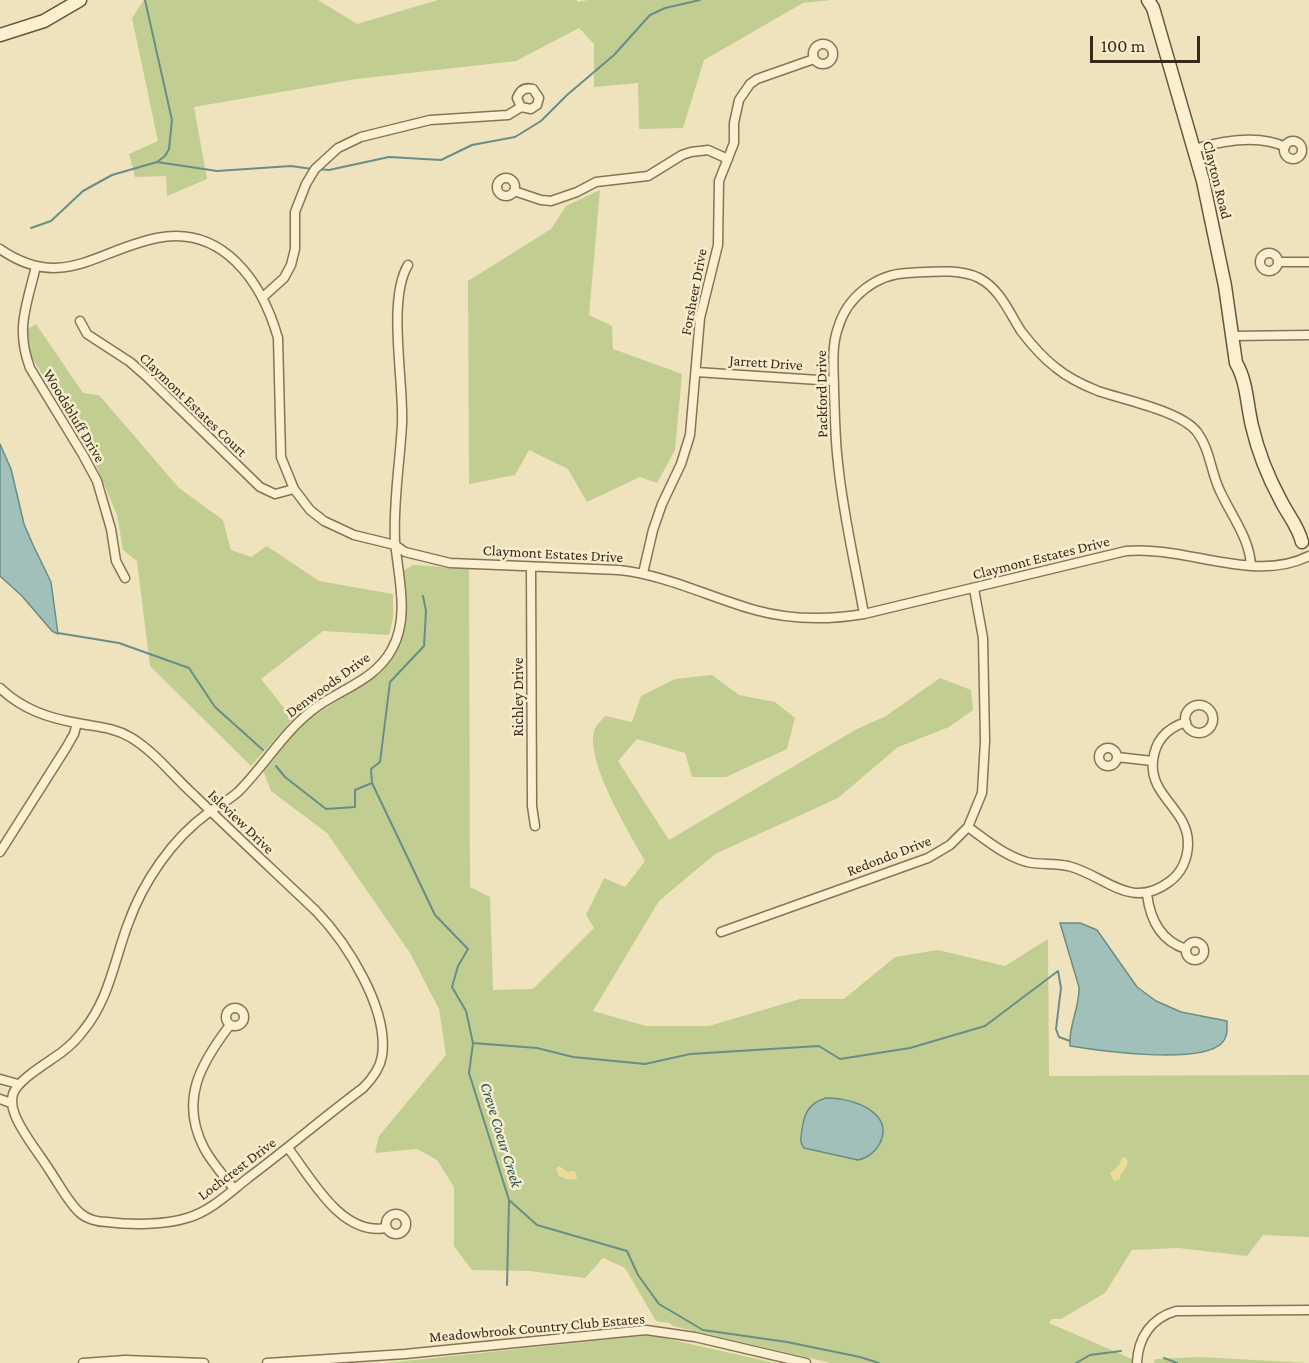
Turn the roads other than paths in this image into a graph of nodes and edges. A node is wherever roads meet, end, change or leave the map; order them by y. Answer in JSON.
{"nodes":[{"id":1,"x":80,"y":0,"type":"edge"},
{"id":2,"x":1152,"y":3,"type":"edge"},
{"id":3,"x":0,"y":35,"type":"edge"},
{"id":4,"x":814,"y":59,"type":"dead end"},
{"id":5,"x":521,"y":107,"type":"dead end"},
{"id":6,"x":1285,"y":147,"type":"dead end"},
{"id":7,"x":1194,"y":149,"type":"junction"},
{"id":8,"x":728,"y":159,"type":"junction"},
{"id":9,"x":514,"y":191,"type":"dead end"},
{"id":10,"x":0,"y":249,"type":"edge"},
{"id":11,"x":1278,"y":262,"type":"dead end"},
{"id":12,"x":1309,"y":262,"type":"edge"},
{"id":13,"x":408,"y":265,"type":"dead end"},
{"id":14,"x":36,"y":266,"type":"junction"},
{"id":15,"x":263,"y":297,"type":"junction"},
{"id":16,"x":80,"y":321,"type":"dead end"},
{"id":17,"x":1309,"y":335,"type":"edge"},
{"id":18,"x":1232,"y":336,"type":"junction"},
{"id":19,"x":696,"y":372,"type":"junction"},
{"id":20,"x":834,"y":381,"type":"junction"},
{"id":21,"x":294,"y":489,"type":"junction"},
{"id":22,"x":395,"y":545,"type":"junction"},
{"id":23,"x":1306,"y":547,"type":"edge"},
{"id":24,"x":1309,"y":556,"type":"edge"},
{"id":25,"x":1251,"y":566,"type":"junction"},
{"id":26,"x":531,"y":567,"type":"junction"},
{"id":27,"x":643,"y":573,"type":"junction"},
{"id":28,"x":125,"y":578,"type":"dead end"},
{"id":29,"x":974,"y":589,"type":"junction"},
{"id":30,"x":864,"y":614,"type":"junction"},
{"id":31,"x":0,"y":688,"type":"edge"},
{"id":32,"x":1186,"y":722,"type":"dead end"},
{"id":33,"x":77,"y":723,"type":"junction"},
{"id":34,"x":1117,"y":757,"type":"dead end"},
{"id":35,"x":1152,"y":761,"type":"junction"},
{"id":36,"x":210,"y":811,"type":"junction"},
{"id":37,"x":535,"y":826,"type":"dead end"},
{"id":38,"x":968,"y":827,"type":"junction"},
{"id":39,"x":0,"y":852,"type":"edge"},
{"id":40,"x":1147,"y":894,"type":"junction"},
{"id":41,"x":721,"y":932,"type":"dead end"},
{"id":42,"x":1186,"y":949,"type":"dead end"},
{"id":43,"x":230,"y":1025,"type":"dead end"},
{"id":44,"x":382,"y":1058,"type":"joint"},
{"id":45,"x":0,"y":1079,"type":"edge"},
{"id":46,"x":18,"y":1084,"type":"junction"},
{"id":47,"x":0,"y":1099,"type":"edge"},
{"id":48,"x":11,"y":1103,"type":"junction"},
{"id":49,"x":288,"y":1148,"type":"junction"},
{"id":50,"x":234,"y":1189,"type":"junction"},
{"id":51,"x":386,"y":1228,"type":"dead end"},
{"id":52,"x":1309,"y":1310,"type":"edge"},
{"id":53,"x":83,"y":1363,"type":"edge"},
{"id":54,"x":204,"y":1363,"type":"edge"},
{"id":55,"x":267,"y":1363,"type":"edge"},
{"id":56,"x":806,"y":1363,"type":"edge"},
{"id":57,"x":1137,"y":1363,"type":"edge"}],
"edges":[{"from":1,"to":3,"type":"main road"},
{"from":2,"to":7,"type":"main road","name":"Clayton Road"},
{"from":4,"to":8,"type":"street","name":"Forsheer Drive"},
{"from":5,"to":15,"type":"street"},
{"from":6,"to":7,"type":"street"},
{"from":7,"to":18,"type":"main road","name":"Clayton Road"},
{"from":8,"to":9,"type":"street"},
{"from":8,"to":19,"type":"street","name":"Forsheer Drive"},
{"from":10,"to":14,"type":"street","name":"Claymont Estates Drive"},
{"from":11,"to":12,"type":"street"},
{"from":13,"to":22,"type":"street","name":"Denwoods Drive"},
{"from":14,"to":15,"type":"street","name":"Claymont Estates Drive"},
{"from":14,"to":28,"type":"street","name":"Woodsbluff Drive"},
{"from":15,"to":21,"type":"street","name":"Claymont Estates Drive"},
{"from":16,"to":21,"type":"street","name":"Claymont Estates Court"},
{"from":17,"to":18,"type":"street"},
{"from":18,"to":23,"type":"main road","name":"Clayton Road"},
{"from":19,"to":20,"type":"street","name":"Jarrett Drive"},
{"from":19,"to":27,"type":"street","name":"Forsheer Drive"},
{"from":20,"to":25,"type":"street","name":"Packford Drive"},
{"from":20,"to":30,"type":"street","name":"Packford Drive"},
{"from":21,"to":22,"type":"street","name":"Claymont Estates Drive"},
{"from":22,"to":26,"type":"street","name":"Claymont Estates Drive"},
{"from":22,"to":36,"type":"street","name":"Denwoods Drive"},
{"from":24,"to":25,"type":"street","name":"Claymont Estates Drive"},
{"from":25,"to":29,"type":"street","name":"Claymont Estates Drive"},
{"from":26,"to":27,"type":"street","name":"Claymont Estates Drive"},
{"from":26,"to":37,"type":"street","name":"Richley Drive"},
{"from":27,"to":30,"type":"street","name":"Claymont Estates Drive"},
{"from":29,"to":30,"type":"street","name":"Claymont Estates Drive"},
{"from":29,"to":38,"type":"street","name":"Redondo Drive"},
{"from":31,"to":33,"type":"street","name":"Isleview Drive"},
{"from":32,"to":35,"type":"street"},
{"from":33,"to":36,"type":"street","name":"Isleview Drive"},
{"from":33,"to":39,"type":"street"},
{"from":34,"to":35,"type":"street"},
{"from":35,"to":40,"type":"street"},
{"from":36,"to":44,"type":"street","name":"Isleview Drive"},
{"from":36,"to":46,"type":"street","name":"Denwoods Drive"},
{"from":38,"to":40,"type":"street"},
{"from":38,"to":41,"type":"street","name":"Redondo Drive"},
{"from":40,"to":42,"type":"street"},
{"from":43,"to":50,"type":"street"},
{"from":44,"to":49,"type":"street","name":"Lochcrest Drive"},
{"from":45,"to":46,"type":"street"},
{"from":46,"to":48,"type":"street"},
{"from":47,"to":48,"type":"street"},
{"from":48,"to":50,"type":"street","name":"Lochcrest Drive"},
{"from":49,"to":50,"type":"street","name":"Lochcrest Drive"},
{"from":49,"to":51,"type":"street"},
{"from":52,"to":57,"type":"street"},
{"from":53,"to":54,"type":"street"},
{"from":55,"to":56,"type":"street","name":"Meadowbrook Country Club Estates"}]}
